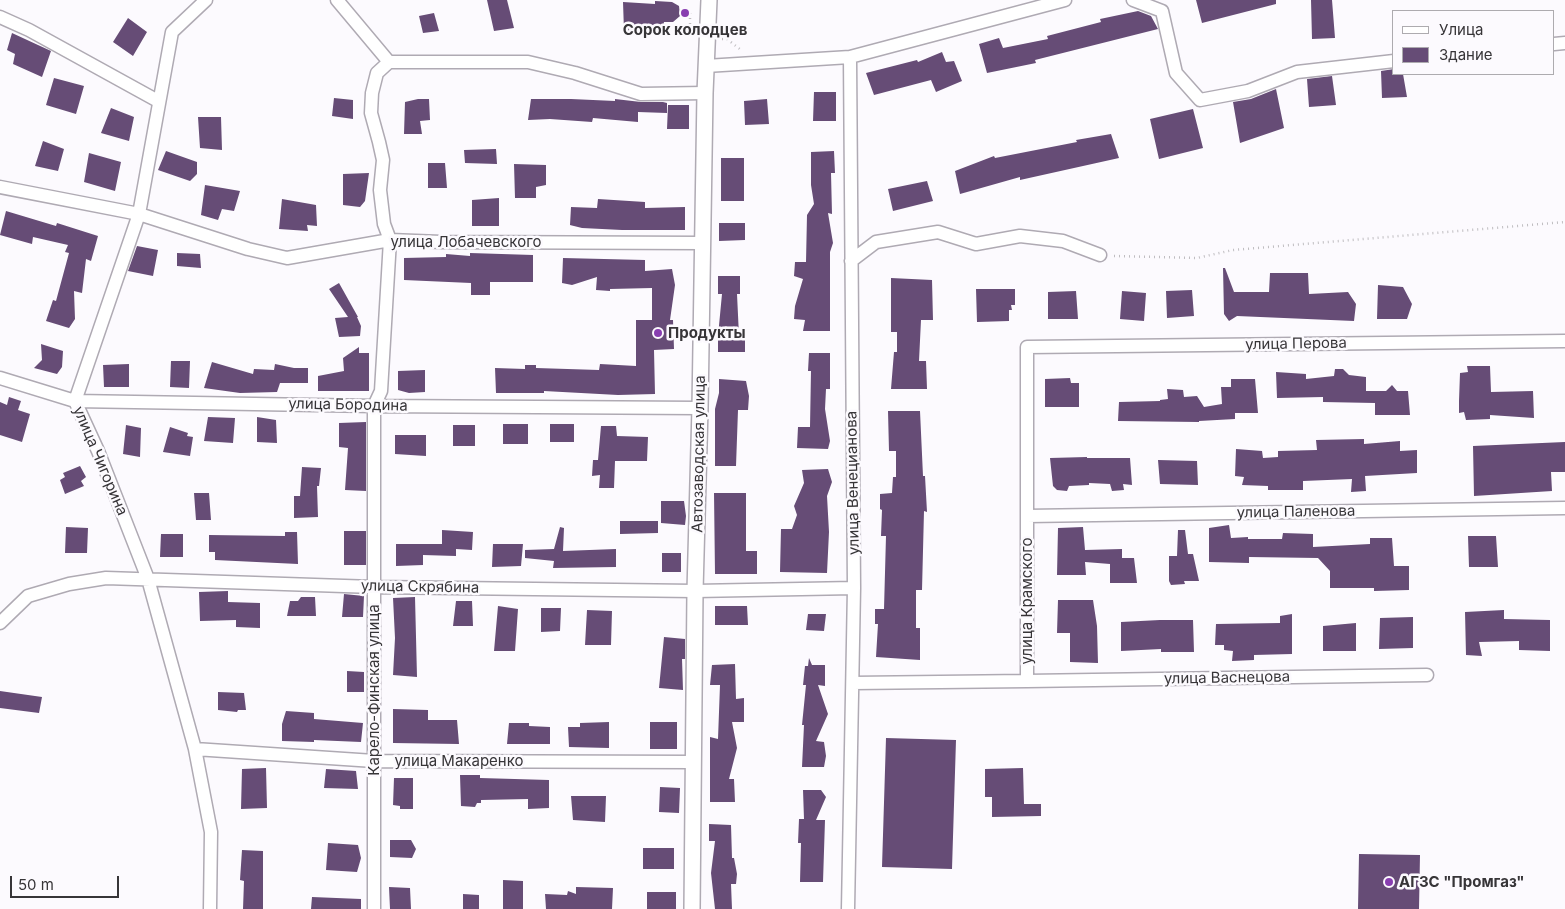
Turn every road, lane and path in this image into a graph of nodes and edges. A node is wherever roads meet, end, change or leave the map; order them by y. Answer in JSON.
{"nodes":[{"id":1,"x":206,"y":0,"type":"edge"},
{"id":2,"x":337,"y":0,"type":"edge"},
{"id":3,"x":709,"y":0,"type":"edge"},
{"id":4,"x":1066,"y":0,"type":"edge"},
{"id":5,"x":1133,"y":0,"type":"edge"},
{"id":6,"x":0,"y":17,"type":"edge"},
{"id":7,"x":850,"y":57,"type":"junction"},
{"id":8,"x":1392,"y":61,"type":"edge"},
{"id":9,"x":389,"y":62,"type":"junction"},
{"id":10,"x":706,"y":66,"type":"junction"},
{"id":11,"x":705,"y":93,"type":"junction"},
{"id":12,"x":158,"y":102,"type":"junction"},
{"id":13,"x":0,"y":186,"type":"edge"},
{"id":14,"x":139,"y":214,"type":"junction"},
{"id":15,"x":1565,"y":222,"type":"edge"},
{"id":16,"x":390,"y":240,"type":"junction"},
{"id":17,"x":703,"y":243,"type":"junction"},
{"id":18,"x":1100,"y":255,"type":"joint"},
{"id":19,"x":851,"y":261,"type":"junction"},
{"id":20,"x":1565,"y":341,"type":"edge"},
{"id":21,"x":1026,"y":347,"type":"joint"},
{"id":22,"x":0,"y":378,"type":"edge"},
{"id":23,"x":75,"y":401,"type":"junction"},
{"id":24,"x":374,"y":406,"type":"junction"},
{"id":25,"x":700,"y":408,"type":"junction"},
{"id":26,"x":1565,"y":508,"type":"edge"},
{"id":27,"x":1027,"y":516,"type":"junction"},
{"id":28,"x":148,"y":579,"type":"junction"},
{"id":29,"x":374,"y":587,"type":"junction"},
{"id":30,"x":854,"y":588,"type":"junction"},
{"id":31,"x":695,"y":591,"type":"junction"},
{"id":32,"x":0,"y":623,"type":"edge"},
{"id":33,"x":1427,"y":675,"type":"dead end"},
{"id":34,"x":1028,"y":681,"type":"junction"},
{"id":35,"x":852,"y":683,"type":"junction"},
{"id":36,"x":195,"y":749,"type":"junction"},
{"id":37,"x":374,"y":761,"type":"junction"},
{"id":38,"x":694,"y":762,"type":"junction"},
{"id":39,"x":210,"y":909,"type":"edge"},
{"id":40,"x":374,"y":909,"type":"edge"},
{"id":41,"x":692,"y":909,"type":"edge"},
{"id":42,"x":848,"y":909,"type":"edge"}],
"edges":[{"from":1,"to":12,"type":"street","name":"улица Чигорина"},
{"from":2,"to":9,"type":"street"},
{"from":3,"to":10,"type":"street","name":"Автозаводская улица"},
{"from":4,"to":7,"type":"street"},
{"from":5,"to":8,"type":"street"},
{"from":6,"to":12,"type":"street"},
{"from":7,"to":10,"type":"street"},
{"from":7,"to":19,"type":"street","name":"улица Венецианова"},
{"from":9,"to":11,"type":"street"},
{"from":9,"to":16,"type":"street","name":"Карело-Финская улица"},
{"from":10,"to":11,"type":"street","name":"Автозаводская улица"},
{"from":11,"to":17,"type":"street","name":"Автозаводская улица"},
{"from":12,"to":14,"type":"street","name":"улица Чигорина"},
{"from":13,"to":14,"type":"street","name":"улица Лобачевского"},
{"from":14,"to":16,"type":"street","name":"улица Лобачевского"},
{"from":14,"to":23,"type":"street","name":"улица Чигорина"},
{"from":15,"to":18,"type":"path"},
{"from":16,"to":17,"type":"street","name":"улица Лобачевского"},
{"from":16,"to":24,"type":"street","name":"Карело-Финская улица"},
{"from":17,"to":25,"type":"street","name":"Автозаводская улица"},
{"from":18,"to":19,"type":"street"},
{"from":19,"to":30,"type":"street","name":"улица Венецианова"},
{"from":20,"to":21,"type":"street","name":"улица Перова"},
{"from":21,"to":27,"type":"street","name":"улица Крамского"},
{"from":22,"to":23,"type":"street","name":"улица Бородина"},
{"from":23,"to":24,"type":"street","name":"улица Бородина"},
{"from":23,"to":28,"type":"street","name":"улица Чигорина"},
{"from":24,"to":25,"type":"street","name":"улица Бородина"},
{"from":24,"to":29,"type":"street","name":"Карело-Финская улица"},
{"from":25,"to":31,"type":"street","name":"Автозаводская улица"},
{"from":26,"to":27,"type":"street","name":"улица Паленова"},
{"from":27,"to":34,"type":"street","name":"улица Крамского"},
{"from":28,"to":29,"type":"street","name":"улица Скрябина"},
{"from":28,"to":32,"type":"street","name":"улица Скрябина"},
{"from":28,"to":36,"type":"street","name":"улица Чигорина"},
{"from":29,"to":31,"type":"street","name":"улица Скрябина"},
{"from":29,"to":37,"type":"street","name":"Карело-Финская улица"},
{"from":30,"to":31,"type":"street","name":"улица Скрябина"},
{"from":30,"to":35,"type":"street","name":"улица Венецианова"},
{"from":31,"to":38,"type":"street","name":"Автозаводская улица"},
{"from":33,"to":34,"type":"street","name":"улица Васнецова"},
{"from":34,"to":35,"type":"street","name":"улица Крамского"},
{"from":35,"to":42,"type":"street","name":"улица Венецианова"},
{"from":36,"to":37,"type":"street","name":"улица Макаренко"},
{"from":36,"to":39,"type":"street","name":"улица Чигорина"},
{"from":37,"to":38,"type":"street","name":"улица Макаренко"},
{"from":37,"to":40,"type":"street","name":"Карело-Финская улица"},
{"from":38,"to":41,"type":"street","name":"Автозаводская улица"}]}
